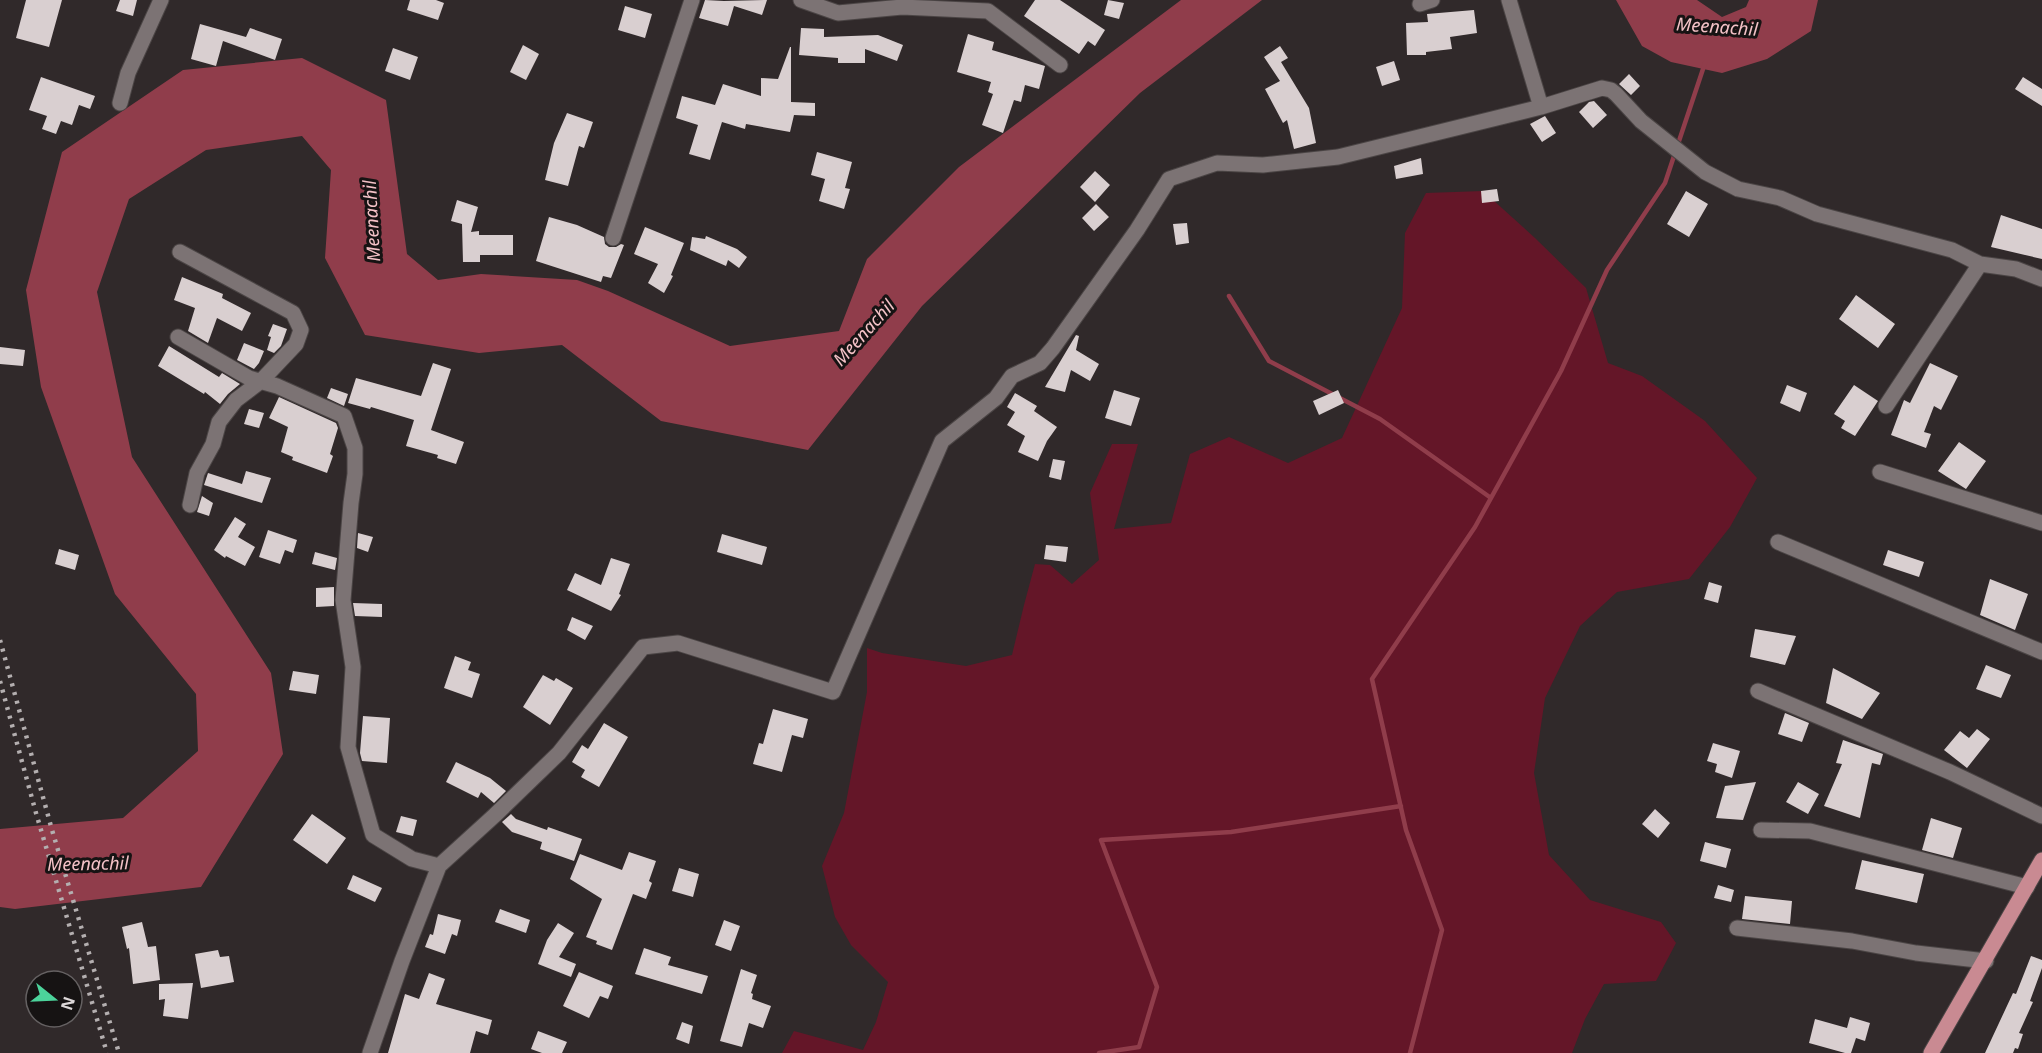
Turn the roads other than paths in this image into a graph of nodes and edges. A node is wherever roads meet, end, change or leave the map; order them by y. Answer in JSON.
{"nodes":[{"id":1,"x":161,"y":0,"type":"edge"},
{"id":2,"x":692,"y":0,"type":"edge"},
{"id":3,"x":801,"y":0,"type":"edge"},
{"id":4,"x":1509,"y":0,"type":"edge"},
{"id":5,"x":1060,"y":65,"type":"dead end"},
{"id":6,"x":120,"y":103,"type":"dead end"},
{"id":7,"x":1541,"y":107,"type":"junction"},
{"id":8,"x":613,"y":238,"type":"dead end"},
{"id":9,"x":180,"y":252,"type":"dead end"},
{"id":10,"x":1980,"y":264,"type":"junction"},
{"id":11,"x":2042,"y":279,"type":"edge"},
{"id":12,"x":178,"y":337,"type":"dead end"},
{"id":13,"x":261,"y":381,"type":"junction"},
{"id":14,"x":1886,"y":406,"type":"dead end"},
{"id":15,"x":1880,"y":471,"type":"dead end"},
{"id":16,"x":190,"y":506,"type":"dead end"},
{"id":17,"x":2042,"y":523,"type":"edge"},
{"id":18,"x":1778,"y":542,"type":"dead end"},
{"id":19,"x":2042,"y":652,"type":"edge"},
{"id":20,"x":1758,"y":691,"type":"dead end"},
{"id":21,"x":2042,"y":816,"type":"edge"},
{"id":22,"x":1761,"y":830,"type":"dead end"},
{"id":23,"x":2042,"y":861,"type":"edge"},
{"id":24,"x":438,"y":866,"type":"junction"},
{"id":25,"x":2027,"y":887,"type":"junction"},
{"id":26,"x":1737,"y":928,"type":"dead end"},
{"id":27,"x":1986,"y":961,"type":"junction"},
{"id":28,"x":370,"y":1053,"type":"edge"},
{"id":29,"x":1931,"y":1053,"type":"edge"}],
"edges":[{"from":1,"to":6,"type":"street"},
{"from":2,"to":8,"type":"street"},
{"from":3,"to":5,"type":"street"},
{"from":4,"to":7,"type":"street"},
{"from":7,"to":10,"type":"street"},
{"from":7,"to":24,"type":"street"},
{"from":9,"to":13,"type":"street"},
{"from":10,"to":11,"type":"street"},
{"from":10,"to":14,"type":"street"},
{"from":12,"to":13,"type":"street"},
{"from":13,"to":16,"type":"street"},
{"from":13,"to":24,"type":"street"},
{"from":15,"to":17,"type":"street"},
{"from":18,"to":19,"type":"street"},
{"from":20,"to":21,"type":"street"},
{"from":22,"to":25,"type":"street"},
{"from":23,"to":25,"type":"main road"},
{"from":24,"to":28,"type":"street"},
{"from":25,"to":27,"type":"main road"},
{"from":26,"to":27,"type":"street"},
{"from":27,"to":29,"type":"main road"}]}
